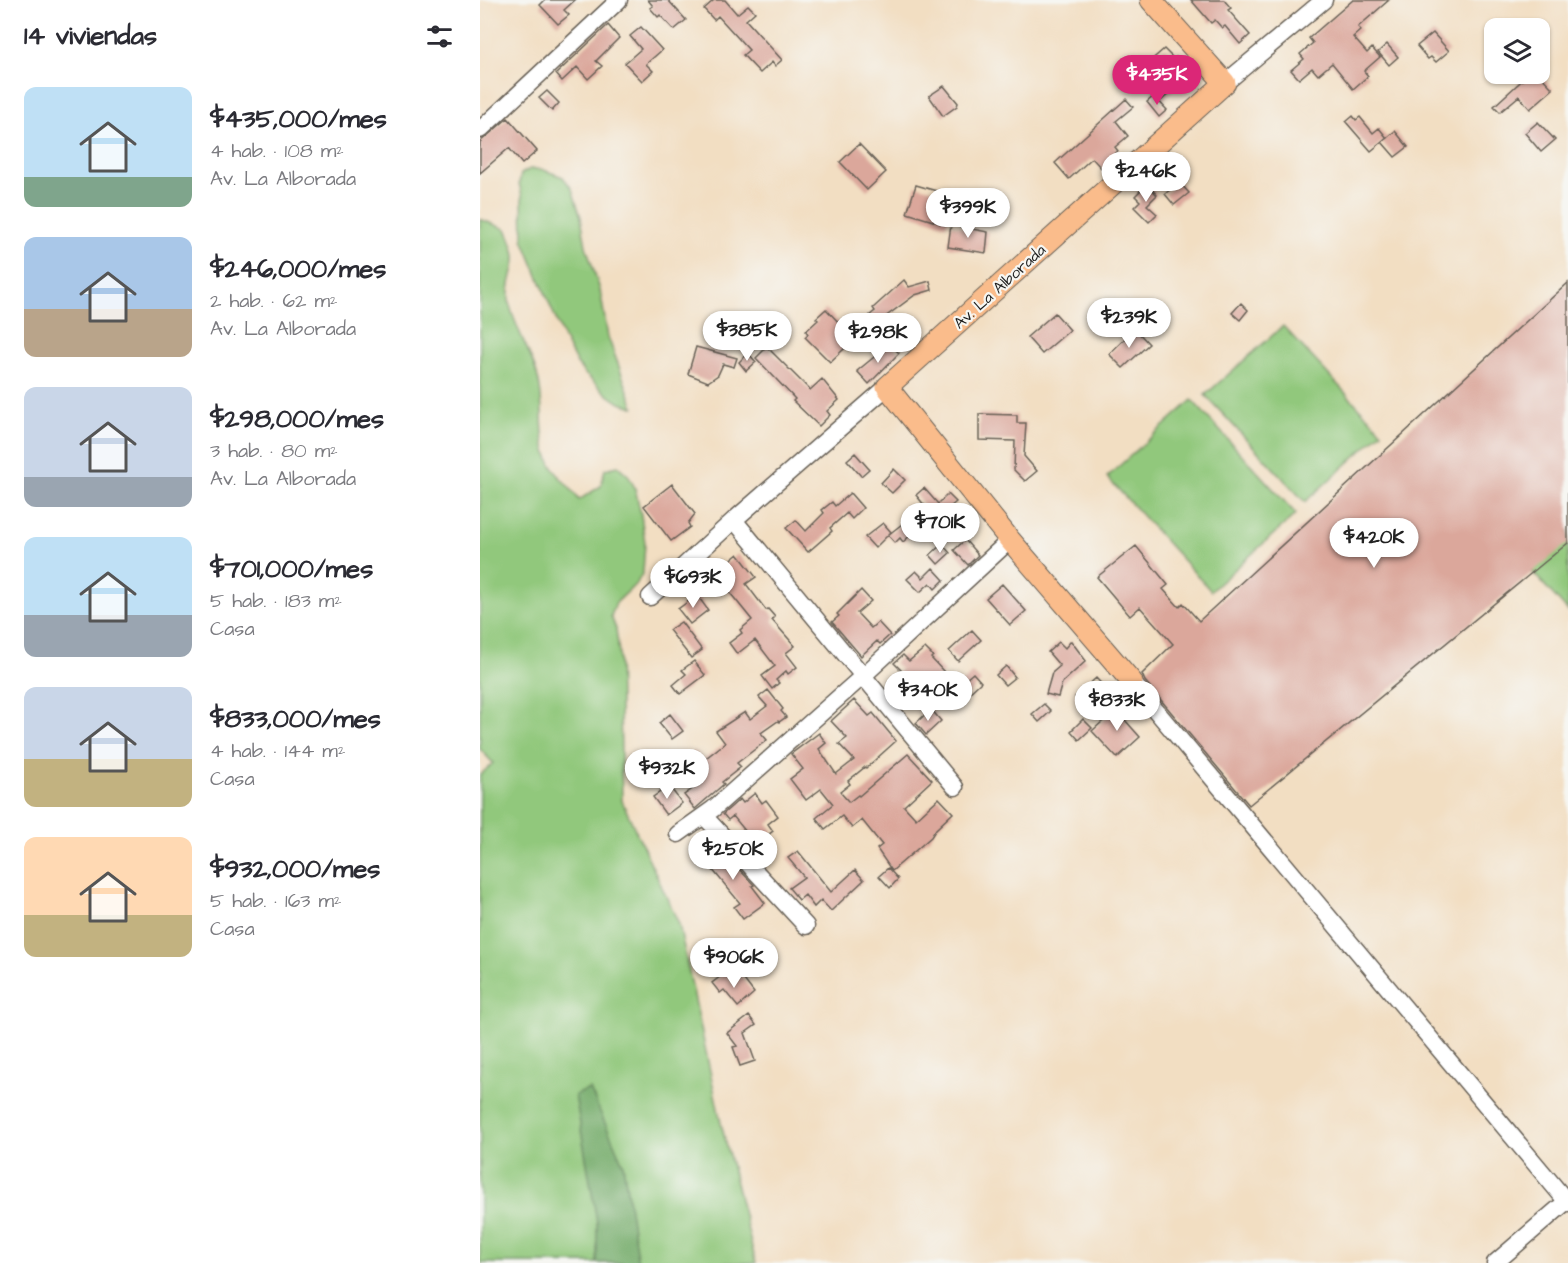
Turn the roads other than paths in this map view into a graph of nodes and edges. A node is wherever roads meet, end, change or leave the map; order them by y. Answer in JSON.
{"nodes":[{"id":1,"x":619,"y":0,"type":"edge"},
{"id":2,"x":1151,"y":0,"type":"edge"},
{"id":3,"x":1324,"y":0,"type":"edge"},
{"id":4,"x":1225,"y":83,"type":"junction"},
{"id":5,"x":480,"y":130,"type":"edge"},
{"id":6,"x":886,"y":387,"type":"junction"},
{"id":7,"x":734,"y":520,"type":"junction"},
{"id":8,"x":1010,"y":540,"type":"junction"},
{"id":9,"x":650,"y":597,"type":"dead end"},
{"id":10,"x":863,"y":676,"type":"junction"},
{"id":11,"x":1132,"y":682,"type":"joint"},
{"id":12,"x":955,"y":787,"type":"dead end"},
{"id":13,"x":704,"y":816,"type":"junction"},
{"id":14,"x":678,"y":834,"type":"dead end"},
{"id":15,"x":806,"y":926,"type":"dead end"},
{"id":16,"x":1567,"y":1202,"type":"edge"},
{"id":17,"x":1495,"y":1263,"type":"edge"}],
"edges":[{"from":1,"to":5,"type":"street"},
{"from":2,"to":4,"type":"main road"},
{"from":3,"to":4,"type":"street","name":"Av. La Alborada"},
{"from":4,"to":6,"type":"main road","name":"Av. La Alborada"},
{"from":6,"to":7,"type":"street","name":"Av. La Alborada"},
{"from":6,"to":8,"type":"main road"},
{"from":7,"to":9,"type":"street","name":"Av. La Alborada"},
{"from":7,"to":10,"type":"street"},
{"from":8,"to":10,"type":"street"},
{"from":8,"to":11,"type":"main road"},
{"from":10,"to":12,"type":"street"},
{"from":10,"to":13,"type":"street"},
{"from":11,"to":16,"type":"street"},
{"from":13,"to":14,"type":"street"},
{"from":13,"to":15,"type":"street"},
{"from":16,"to":17,"type":"street"}]}
